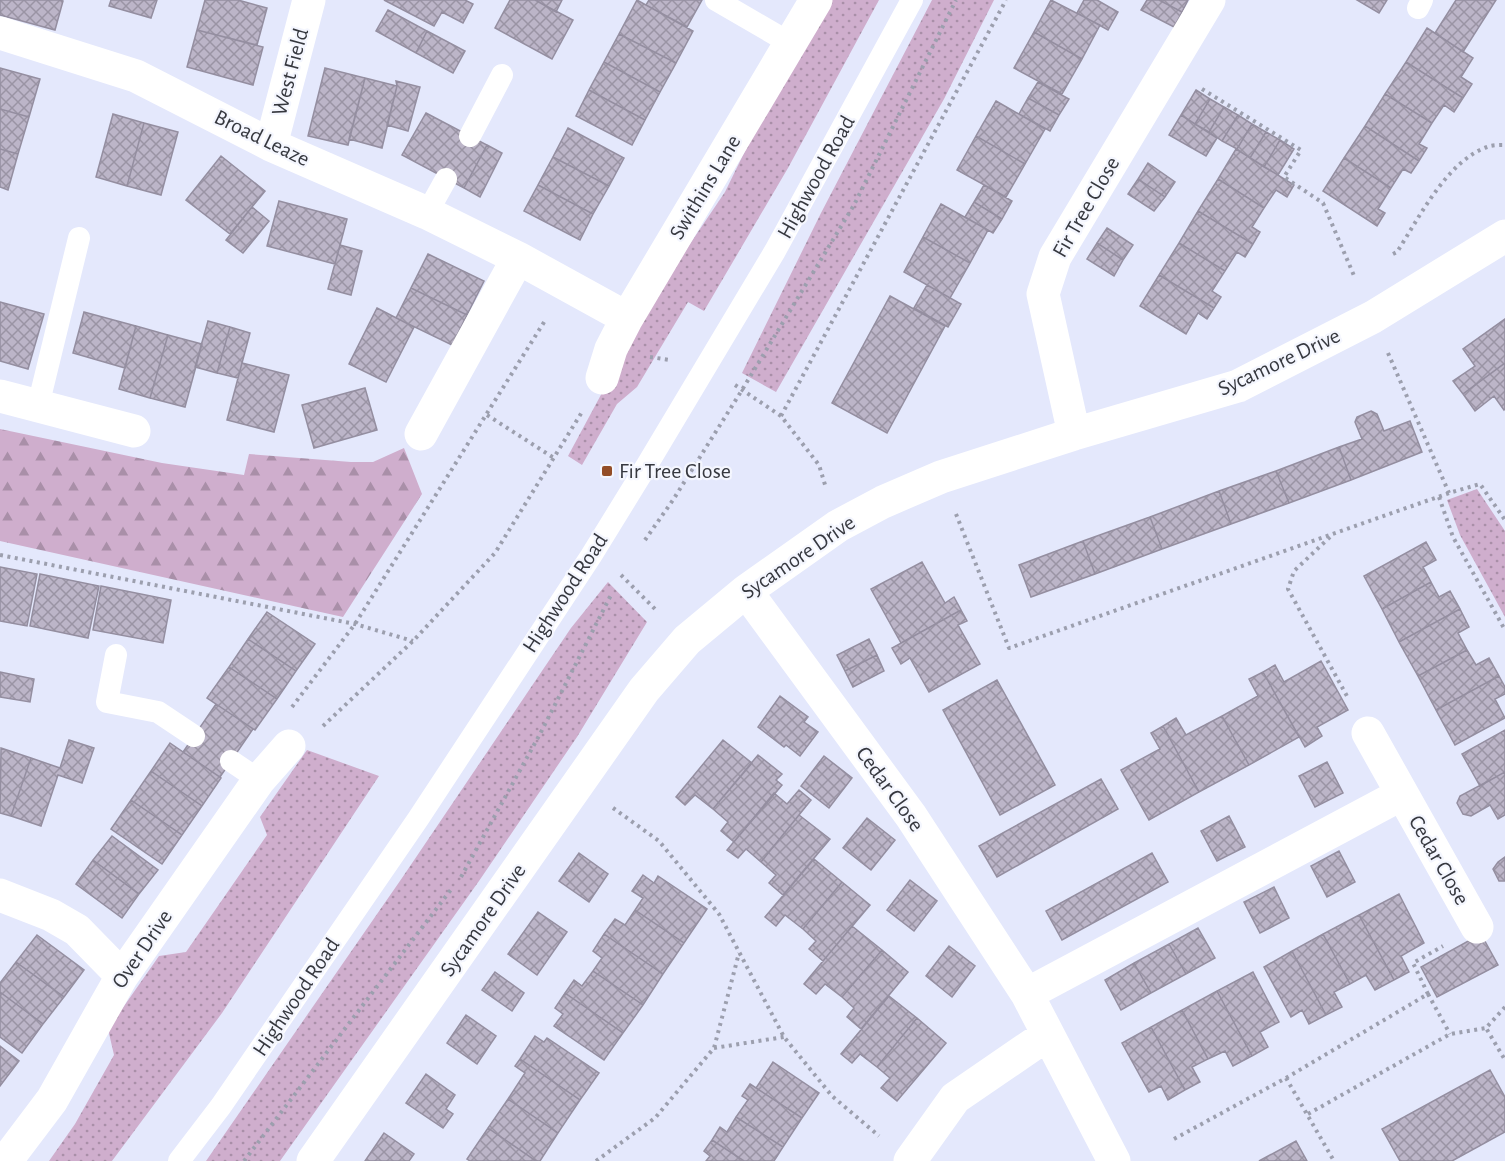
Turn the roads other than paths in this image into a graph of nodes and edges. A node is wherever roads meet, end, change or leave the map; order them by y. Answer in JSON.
{"nodes":[{"id":1,"x":309,"y":0,"type":"edge"},
{"id":2,"x":716,"y":0,"type":"edge"},
{"id":3,"x":816,"y":0,"type":"edge"},
{"id":4,"x":912,"y":0,"type":"edge"},
{"id":5,"x":1209,"y":0,"type":"edge"},
{"id":6,"x":0,"y":33,"type":"edge"},
{"id":7,"x":790,"y":43,"type":"junction"},
{"id":8,"x":502,"y":75,"type":"dead end"},
{"id":9,"x":470,"y":136,"type":"dead end"},
{"id":10,"x":271,"y":145,"type":"junction"},
{"id":11,"x":446,"y":179,"type":"dead end"},
{"id":12,"x":427,"y":213,"type":"junction"},
{"id":13,"x":1505,"y":236,"type":"edge"},
{"id":14,"x":80,"y":238,"type":"dead end"},
{"id":15,"x":518,"y":258,"type":"junction"},
{"id":16,"x":627,"y":318,"type":"junction"},
{"id":17,"x":607,"y":364,"type":"road end"},
{"id":18,"x":0,"y":396,"type":"edge"},
{"id":19,"x":38,"y":406,"type":"junction"},
{"id":20,"x":134,"y":431,"type":"dead end"},
{"id":21,"x":421,"y":434,"type":"dead end"},
{"id":22,"x":1074,"y":434,"type":"junction"},
{"id":23,"x":746,"y":591,"type":"junction"},
{"id":24,"x":116,"y":655,"type":"dead end"},
{"id":25,"x":1368,"y":733,"type":"road end"},
{"id":26,"x":194,"y":736,"type":"dead end"},
{"id":27,"x":289,"y":746,"type":"road end"},
{"id":28,"x":231,"y":761,"type":"dead end"},
{"id":29,"x":259,"y":780,"type":"junction"},
{"id":30,"x":1402,"y":794,"type":"junction"},
{"id":31,"x":0,"y":895,"type":"edge"},
{"id":32,"x":1477,"y":927,"type":"dead end"},
{"id":33,"x":122,"y":976,"type":"junction"},
{"id":34,"x":1027,"y":994,"type":"junction"},
{"id":35,"x":1047,"y":1035,"type":"junction"},
{"id":36,"x":6,"y":1161,"type":"edge"},
{"id":37,"x":179,"y":1161,"type":"edge"},
{"id":38,"x":313,"y":1161,"type":"edge"},
{"id":39,"x":910,"y":1161,"type":"edge"},
{"id":40,"x":1114,"y":1161,"type":"edge"}],
"edges":[{"from":1,"to":10,"type":"street","name":"West Field"},
{"from":2,"to":7,"type":"lane"},
{"from":3,"to":7,"type":"street","name":"Swithins Lane"},
{"from":4,"to":37,"type":"lane","name":"Highwood Road"},
{"from":5,"to":22,"type":"street","name":"Fir Tree Close"},
{"from":6,"to":10,"type":"street","name":"Broad Leaze"},
{"from":7,"to":16,"type":"street","name":"Swithins Lane"},
{"from":8,"to":9,"type":"lane"},
{"from":10,"to":12,"type":"street","name":"Broad Leaze"},
{"from":11,"to":12,"type":"lane"},
{"from":12,"to":15,"type":"street","name":"Broad Leaze"},
{"from":13,"to":22,"type":"street","name":"Sycamore Drive"},
{"from":14,"to":19,"type":"lane"},
{"from":15,"to":16,"type":"street","name":"Broad Leaze"},
{"from":15,"to":21,"type":"street"},
{"from":16,"to":17,"type":"street","name":"Swithins Lane"},
{"from":18,"to":19,"type":"street"},
{"from":19,"to":20,"type":"street"},
{"from":22,"to":23,"type":"street","name":"Sycamore Drive"},
{"from":23,"to":34,"type":"street","name":"Cedar Close"},
{"from":23,"to":38,"type":"street","name":"Sycamore Drive"},
{"from":24,"to":26,"type":"lane"},
{"from":25,"to":30,"type":"street","name":"Cedar Close"},
{"from":27,"to":29,"type":"street","name":"Over Drive"},
{"from":28,"to":29,"type":"lane"},
{"from":29,"to":33,"type":"street","name":"Over Drive"},
{"from":30,"to":32,"type":"street","name":"Cedar Close"},
{"from":30,"to":34,"type":"street","name":"Cedar Close"},
{"from":31,"to":33,"type":"street"},
{"from":33,"to":36,"type":"street","name":"Over Drive"},
{"from":34,"to":35,"type":"street","name":"Cedar Close"},
{"from":35,"to":39,"type":"street"},
{"from":35,"to":40,"type":"street","name":"Cedar Close"}]}
